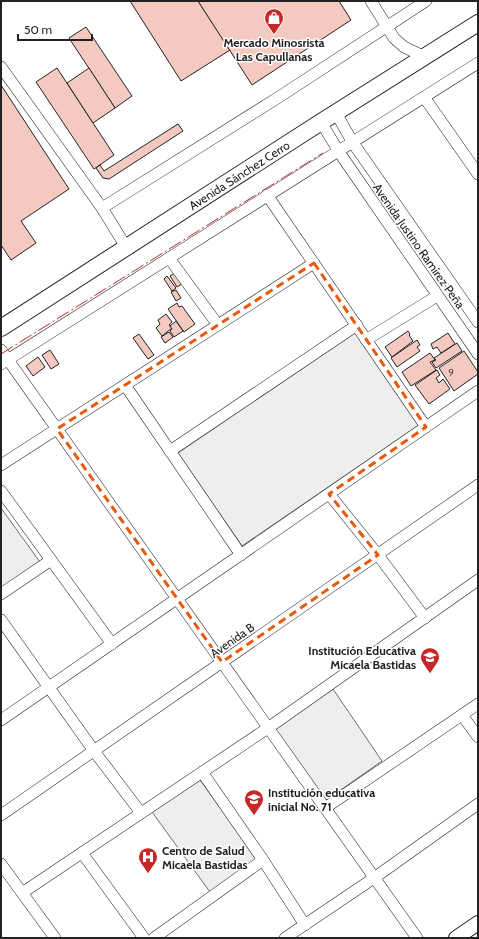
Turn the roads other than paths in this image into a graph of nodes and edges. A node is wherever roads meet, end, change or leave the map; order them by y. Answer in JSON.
{"nodes":[{"id":1,"x":371,"y":1,"type":"edge"},
{"id":2,"x":426,"y":1,"type":"edge"},
{"id":3,"x":478,"y":23,"type":"edge"},
{"id":4,"x":387,"y":27,"type":"junction"},
{"id":5,"x":425,"y":57,"type":"junction"},
{"id":6,"x":478,"y":63,"type":"edge"},
{"id":7,"x":1,"y":67,"type":"edge"},
{"id":8,"x":424,"y":97,"type":"junction"},
{"id":9,"x":336,"y":114,"type":"junction"},
{"id":10,"x":321,"y":122,"type":"junction"},
{"id":11,"x":353,"y":143,"type":"junction"},
{"id":12,"x":338,"y":152,"type":"junction"},
{"id":13,"x":474,"y":162,"type":"edge"},
{"id":14,"x":478,"y":174,"type":"edge"},
{"id":15,"x":267,"y":195,"type":"junction"},
{"id":16,"x":102,"y":208,"type":"junction"},
{"id":17,"x":126,"y":247,"type":"junction"},
{"id":18,"x":169,"y":258,"type":"junction"},
{"id":19,"x":314,"y":263,"type":"junction"},
{"id":20,"x":437,"y":296,"type":"junction"},
{"id":21,"x":478,"y":322,"type":"edge"},
{"id":22,"x":218,"y":325,"type":"junction"},
{"id":23,"x":357,"y":325,"type":"junction"},
{"id":24,"x":1,"y":328,"type":"edge"},
{"id":25,"x":366,"y":340,"type":"junction"},
{"id":26,"x":1,"y":350,"type":"edge"},
{"id":27,"x":478,"y":354,"type":"edge"},
{"id":28,"x":4,"y":362,"type":"edge"},
{"id":29,"x":125,"y":385,"type":"junction"},
{"id":30,"x":478,"y":391,"type":"edge"},
{"id":31,"x":426,"y":427,"type":"junction"},
{"id":32,"x":57,"y":429,"type":"junction"},
{"id":33,"x":170,"y":451,"type":"junction"},
{"id":34,"x":1,"y":465,"type":"edge"},
{"id":35,"x":478,"y":485,"type":"edge"},
{"id":36,"x":1,"y":491,"type":"edge"},
{"id":37,"x":329,"y":494,"type":"junction"},
{"id":38,"x":241,"y":555,"type":"junction"},
{"id":39,"x":378,"y":555,"type":"junction"},
{"id":40,"x":51,"y":560,"type":"junction"},
{"id":41,"x":478,"y":580,"type":"edge"},
{"id":42,"x":1,"y":594,"type":"edge"},
{"id":43,"x":177,"y":599,"type":"junction"},
{"id":44,"x":425,"y":618,"type":"junction"},
{"id":45,"x":1,"y":620,"type":"edge"},
{"id":46,"x":112,"y":644,"type":"junction"},
{"id":47,"x":222,"y":662,"type":"junction"},
{"id":48,"x":49,"y":687,"type":"junction"},
{"id":49,"x":478,"y":704,"type":"edge"},
{"id":50,"x":462,"y":715,"type":"junction"},
{"id":51,"x":1,"y":720,"type":"edge"},
{"id":52,"x":268,"y":728,"type":"junction"},
{"id":53,"x":478,"y":737,"type":"edge"},
{"id":54,"x":94,"y":751,"type":"junction"},
{"id":55,"x":202,"y":772,"type":"junction"},
{"id":56,"x":478,"y":804,"type":"edge"},
{"id":57,"x":325,"y":808,"type":"junction"},
{"id":58,"x":141,"y":813,"type":"junction"},
{"id":59,"x":1,"y":815,"type":"edge"},
{"id":60,"x":82,"y":853,"type":"junction"},
{"id":61,"x":263,"y":860,"type":"junction"},
{"id":62,"x":1,"y":864,"type":"edge"},
{"id":63,"x":374,"y":878,"type":"junction"},
{"id":64,"x":22,"y":893,"type":"junction"},
{"id":65,"x":305,"y":925,"type":"junction"},
{"id":66,"x":477,"y":925,"type":"edge"},
{"id":67,"x":55,"y":938,"type":"edge"},
{"id":68,"x":144,"y":938,"type":"edge"},
{"id":69,"x":154,"y":938,"type":"edge"},
{"id":70,"x":285,"y":938,"type":"edge"},
{"id":71,"x":417,"y":938,"type":"edge"},
{"id":72,"x":456,"y":938,"type":"edge"}],
"edges":[{"from":1,"to":4,"type":"street"},
{"from":2,"to":4,"type":"street"},
{"from":3,"to":5,"type":"highway","name":"Avenida Sánchez Cerro"},
{"from":4,"to":5,"type":"street"},
{"from":4,"to":16,"type":"street"},
{"from":5,"to":9,"type":"highway","name":"Avenida Sánchez Cerro"},
{"from":6,"to":8,"type":"street"},
{"from":7,"to":16,"type":"street"},
{"from":8,"to":11,"type":"street"},
{"from":8,"to":13,"type":"street"},
{"from":9,"to":10,"type":"highway","name":"Avenida Sánchez Cerro"},
{"from":9,"to":11,"type":"street","name":"Avenida Justino Ramírez Peña"},
{"from":10,"to":12,"type":"street","name":"Avenida Justino Ramírez Peña"},
{"from":10,"to":17,"type":"highway","name":"Avenida Sánchez Cerro"},
{"from":11,"to":12,"type":"street"},
{"from":11,"to":21,"type":"street","name":"Avenida Justino Ramírez Peña"},
{"from":12,"to":15,"type":"street"},
{"from":12,"to":20,"type":"street","name":"Avenida Justino Ramírez Peña"},
{"from":13,"to":14,"type":"street"},
{"from":15,"to":18,"type":"street"},
{"from":15,"to":19,"type":"street"},
{"from":16,"to":17,"type":"street"},
{"from":17,"to":24,"type":"highway","name":"Avenida Sánchez Cerro"},
{"from":18,"to":22,"type":"street"},
{"from":18,"to":28,"type":"street"},
{"from":19,"to":22,"type":"street"},
{"from":19,"to":23,"type":"street"},
{"from":20,"to":25,"type":"street"},
{"from":20,"to":27,"type":"street","name":"Avenida Justino Ramírez Peña"},
{"from":22,"to":29,"type":"street"},
{"from":23,"to":25,"type":"street"},
{"from":23,"to":33,"type":"street"},
{"from":25,"to":31,"type":"street"},
{"from":26,"to":28,"type":"street"},
{"from":28,"to":32,"type":"street"},
{"from":29,"to":32,"type":"street"},
{"from":29,"to":33,"type":"street"},
{"from":30,"to":31,"type":"street"},
{"from":31,"to":37,"type":"street"},
{"from":32,"to":34,"type":"street"},
{"from":32,"to":43,"type":"street"},
{"from":33,"to":38,"type":"street"},
{"from":35,"to":39,"type":"street","name":"Avenida B"},
{"from":36,"to":40,"type":"street"},
{"from":37,"to":38,"type":"street"},
{"from":37,"to":39,"type":"street"},
{"from":38,"to":43,"type":"street"},
{"from":39,"to":44,"type":"street"},
{"from":39,"to":47,"type":"street","name":"Avenida B"},
{"from":40,"to":42,"type":"street"},
{"from":40,"to":46,"type":"street"},
{"from":41,"to":44,"type":"street"},
{"from":43,"to":46,"type":"street"},
{"from":43,"to":47,"type":"street"},
{"from":44,"to":52,"type":"street"},
{"from":45,"to":48,"type":"street"},
{"from":46,"to":48,"type":"street"},
{"from":47,"to":52,"type":"street"},
{"from":47,"to":54,"type":"street","name":"Avenida B"},
{"from":48,"to":51,"type":"street"},
{"from":48,"to":54,"type":"street"},
{"from":49,"to":50,"type":"street"},
{"from":50,"to":53,"type":"street"},
{"from":50,"to":57,"type":"street"},
{"from":52,"to":55,"type":"street"},
{"from":52,"to":57,"type":"street"},
{"from":54,"to":58,"type":"street"},
{"from":54,"to":59,"type":"street","name":"Avenida B"},
{"from":55,"to":58,"type":"street"},
{"from":55,"to":61,"type":"street"},
{"from":56,"to":63,"type":"street"},
{"from":57,"to":63,"type":"street"},
{"from":58,"to":60,"type":"street"},
{"from":60,"to":64,"type":"street"},
{"from":60,"to":68,"type":"street"},
{"from":61,"to":65,"type":"street"},
{"from":61,"to":69,"type":"street"},
{"from":62,"to":64,"type":"street"},
{"from":63,"to":65,"type":"street"},
{"from":63,"to":71,"type":"street"},
{"from":64,"to":67,"type":"street"},
{"from":65,"to":70,"type":"street"},
{"from":66,"to":72,"type":"main road"}]}
